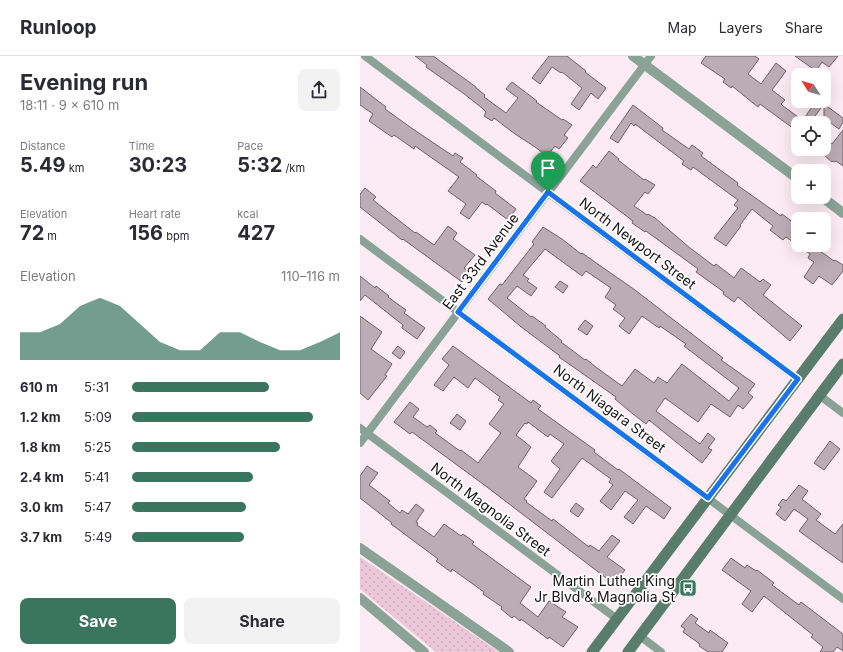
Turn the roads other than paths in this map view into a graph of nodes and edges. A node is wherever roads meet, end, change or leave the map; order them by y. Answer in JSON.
{"nodes":[{"id":1,"x":365,"y":56,"type":"edge"},
{"id":2,"x":632,"y":56,"type":"edge"},
{"id":3,"x":651,"y":56,"type":"edge"},
{"id":4,"x":644,"y":65,"type":"junction"},
{"id":5,"x":791,"y":174,"type":"edge"},
{"id":6,"x":548,"y":192,"type":"junction"},
{"id":7,"x":831,"y":204,"type":"edge"},
{"id":8,"x":843,"y":213,"type":"edge"},
{"id":9,"x":360,"y":239,"type":"edge"},
{"id":10,"x":458,"y":312,"type":"junction"},
{"id":11,"x":843,"y":319,"type":"edge"},
{"id":12,"x":843,"y":364,"type":"edge"},
{"id":13,"x":798,"y":379,"type":"junction"},
{"id":14,"x":820,"y":395,"type":"junction"},
{"id":15,"x":843,"y":413,"type":"edge"},
{"id":16,"x":360,"y":428,"type":"edge"},
{"id":17,"x":368,"y":433,"type":"junction"},
{"id":18,"x":360,"y":443,"type":"edge"},
{"id":19,"x":708,"y":498,"type":"junction"},
{"id":20,"x":730,"y":515,"type":"junction"},
{"id":21,"x":360,"y":548,"type":"edge"},
{"id":22,"x":360,"y":598,"type":"edge"},
{"id":23,"x":843,"y":599,"type":"edge"},
{"id":24,"x":617,"y":620,"type":"junction"},
{"id":25,"x":643,"y":639,"type":"junction"},
{"id":26,"x":424,"y":652,"type":"edge"},
{"id":27,"x":509,"y":652,"type":"edge"},
{"id":28,"x":592,"y":652,"type":"edge"},
{"id":29,"x":628,"y":652,"type":"edge"},
{"id":30,"x":661,"y":652,"type":"edge"}],
"edges":[{"from":1,"to":6,"type":"street","name":"North Newport Street"},
{"from":2,"to":4,"type":"street"},
{"from":3,"to":4,"type":"street","name":"East 33rd Avenue"},
{"from":4,"to":5,"type":"street"},
{"from":4,"to":6,"type":"street","name":"East 33rd Avenue"},
{"from":6,"to":10,"type":"street","name":"East 33rd Avenue"},
{"from":6,"to":13,"type":"street","name":"North Newport Street"},
{"from":7,"to":8,"type":"street"},
{"from":9,"to":10,"type":"street","name":"North Niagara Street"},
{"from":10,"to":17,"type":"street","name":"East 33rd Avenue"},
{"from":10,"to":19,"type":"street","name":"North Niagara Street"},
{"from":11,"to":13,"type":"main road"},
{"from":12,"to":14,"type":"main road"},
{"from":13,"to":19,"type":"main road"},
{"from":14,"to":15,"type":"street"},
{"from":14,"to":20,"type":"main road"},
{"from":16,"to":17,"type":"street","name":"North Magnolia Street"},
{"from":17,"to":18,"type":"street","name":"East 33rd Avenue"},
{"from":17,"to":24,"type":"street","name":"North Magnolia Street"},
{"from":19,"to":20,"type":"street","name":"North Niagara Street"},
{"from":19,"to":24,"type":"main road"},
{"from":20,"to":23,"type":"street","name":"North Niagara Street"},
{"from":20,"to":25,"type":"main road"},
{"from":21,"to":27,"type":"street"},
{"from":22,"to":26,"type":"street"},
{"from":24,"to":28,"type":"main road"},
{"from":25,"to":29,"type":"main road"},
{"from":25,"to":30,"type":"street"}]}
